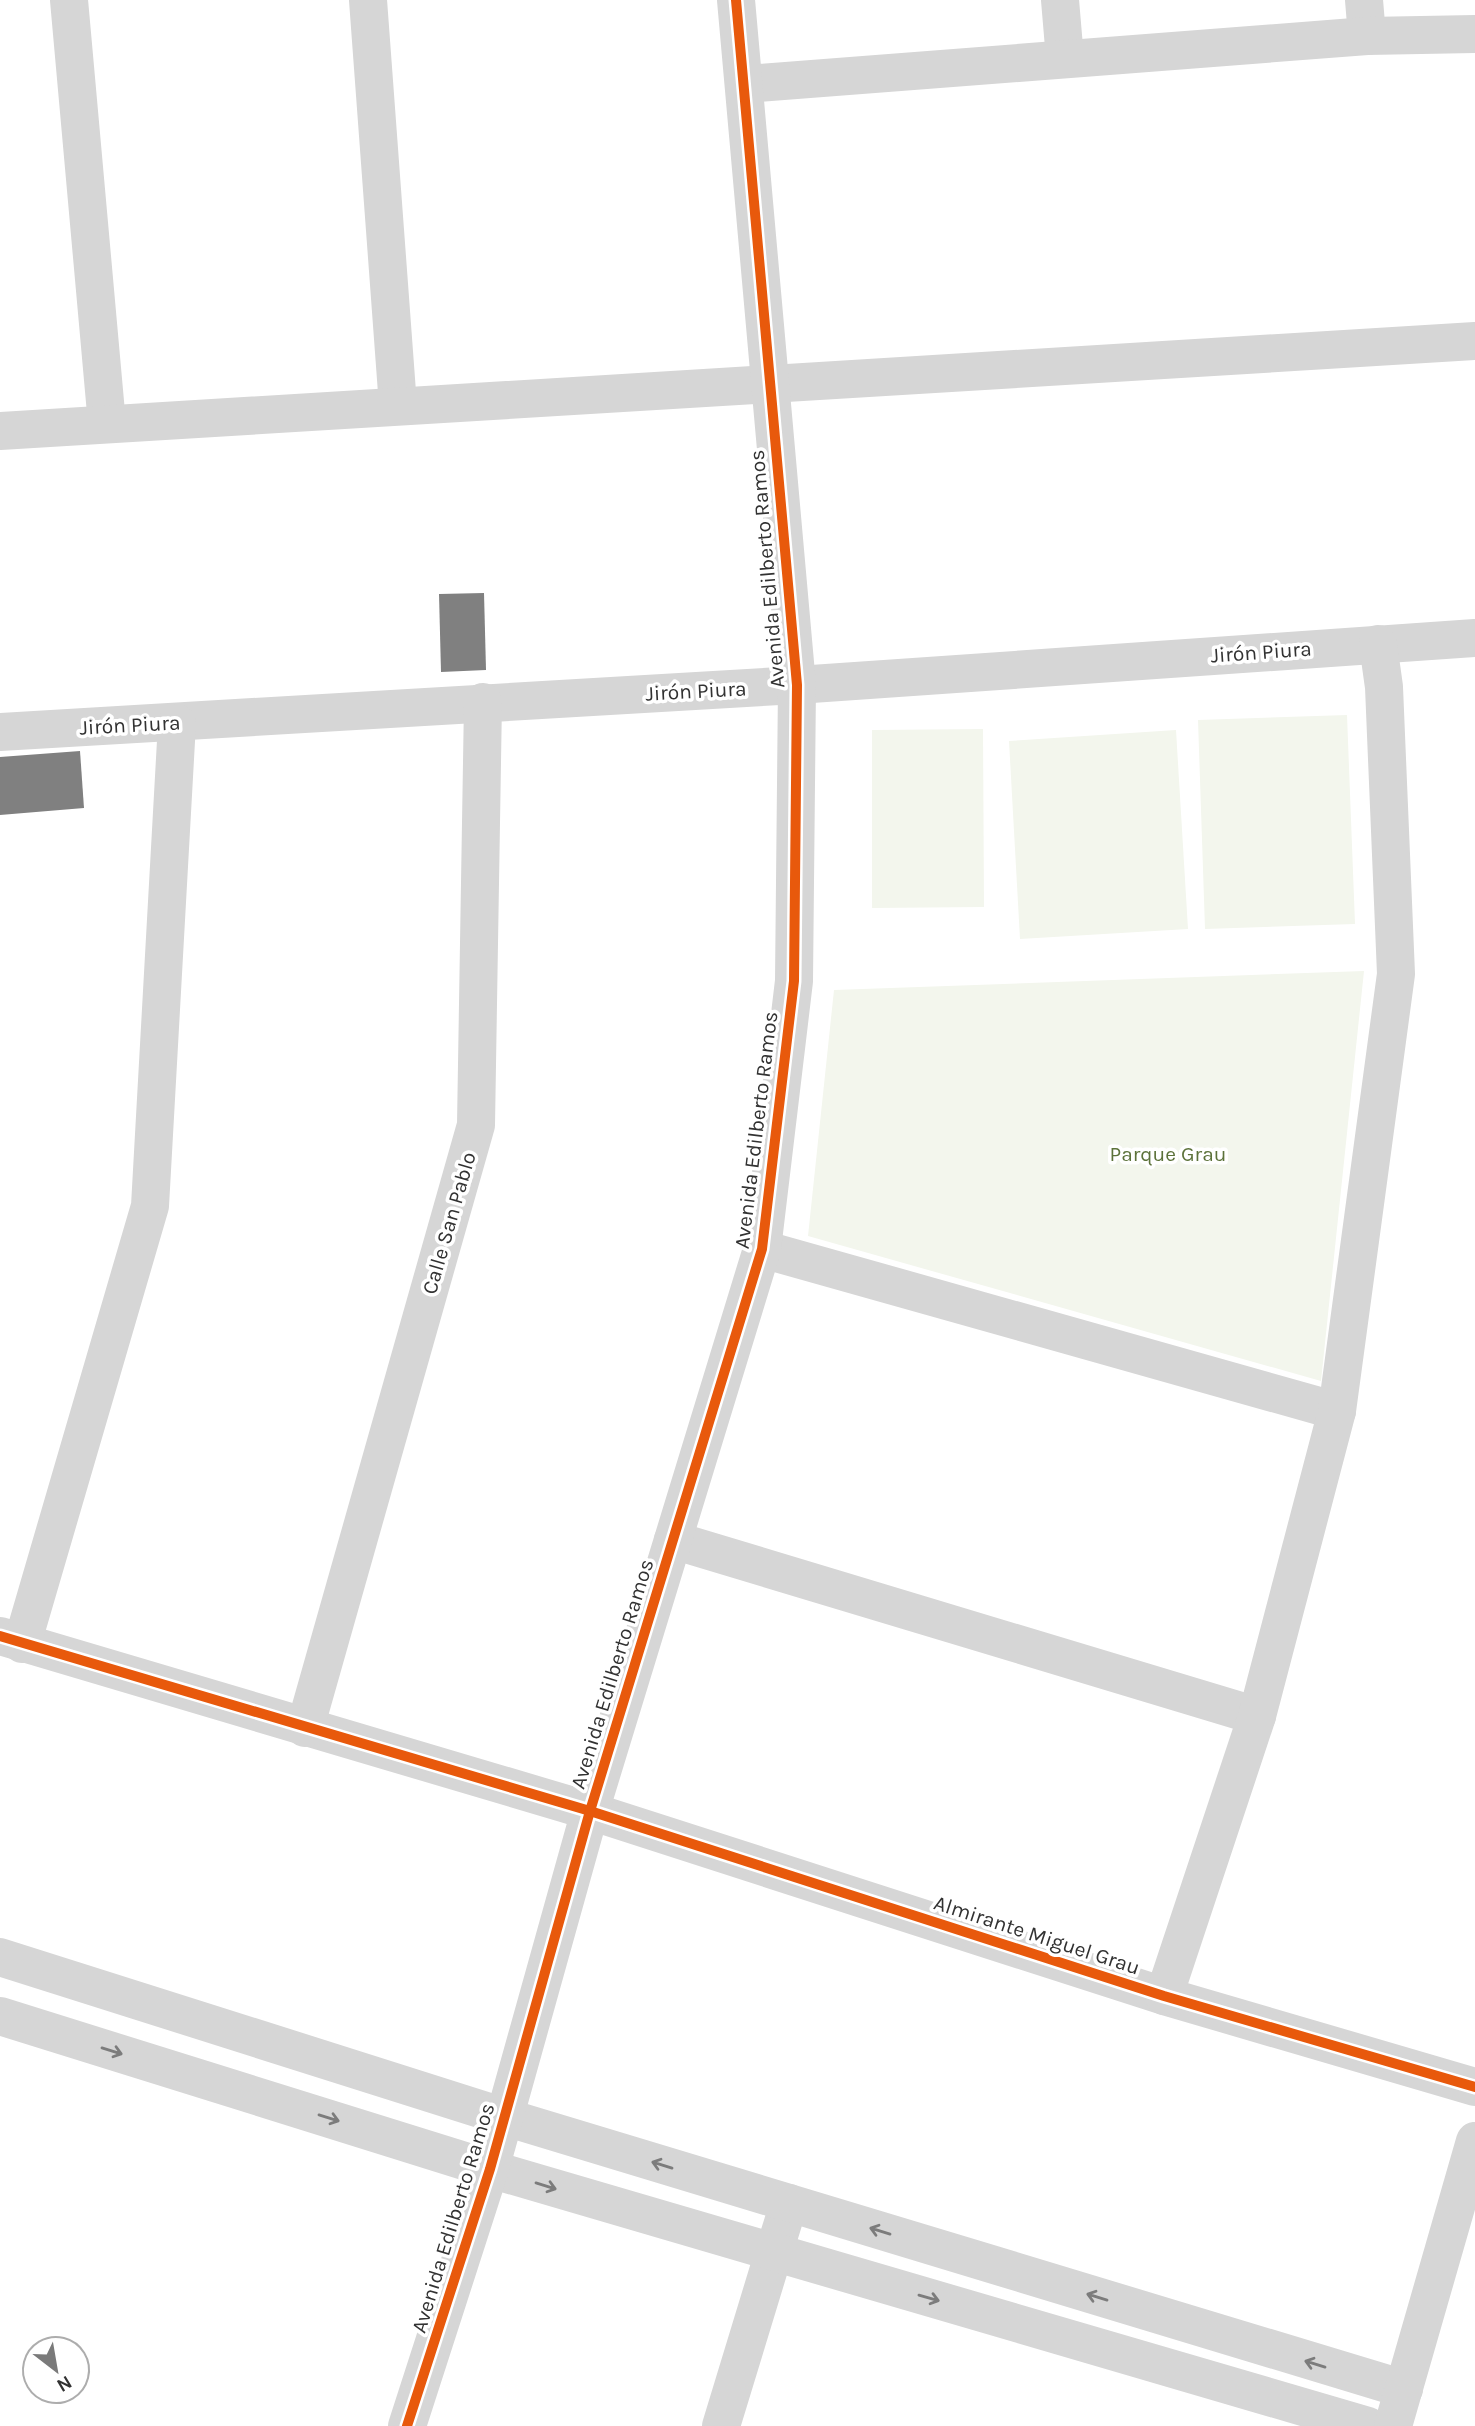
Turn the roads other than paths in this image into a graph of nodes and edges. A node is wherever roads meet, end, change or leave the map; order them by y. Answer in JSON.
{"nodes":[{"id":1,"x":69,"y":0,"type":"edge"},
{"id":2,"x":368,"y":0,"type":"edge"},
{"id":3,"x":736,"y":0,"type":"edge"},
{"id":4,"x":1060,"y":0,"type":"edge"},
{"id":5,"x":1365,"y":18,"type":"edge"},
{"id":6,"x":1475,"y":34,"type":"edge"},
{"id":7,"x":1065,"y":59,"type":"junction"},
{"id":8,"x":745,"y":84,"type":"junction"},
{"id":9,"x":1475,"y":341,"type":"edge"},
{"id":10,"x":769,"y":383,"type":"junction"},
{"id":11,"x":398,"y":406,"type":"junction"},
{"id":12,"x":107,"y":424,"type":"junction"},
{"id":13,"x":0,"y":430,"type":"edge"},
{"id":14,"x":1475,"y":638,"type":"edge"},
{"id":15,"x":1378,"y":644,"type":"junction"},
{"id":16,"x":797,"y":685,"type":"junction"},
{"id":17,"x":484,"y":702,"type":"junction"},
{"id":18,"x":177,"y":723,"type":"junction"},
{"id":19,"x":0,"y":732,"type":"edge"},
{"id":20,"x":762,"y":1249,"type":"junction"},
{"id":21,"x":1337,"y":1411,"type":"junction"},
{"id":22,"x":673,"y":1540,"type":"junction"},
{"id":23,"x":11,"y":1640,"type":"edge"},
{"id":24,"x":1257,"y":1716,"type":"junction"},
{"id":25,"x":305,"y":1728,"type":"junction"},
{"id":26,"x":590,"y":1811,"type":"junction"},
{"id":27,"x":0,"y":1957,"type":"edge"},
{"id":28,"x":82,"y":1983,"type":"junction"},
{"id":29,"x":1164,"y":1996,"type":"junction"},
{"id":30,"x":0,"y":2016,"type":"edge"},
{"id":31,"x":60,"y":2035,"type":"junction"},
{"id":32,"x":1475,"y":2087,"type":"edge"},
{"id":33,"x":505,"y":2117,"type":"junction"},
{"id":34,"x":1475,"y":2141,"type":"edge"},
{"id":35,"x":491,"y":2169,"type":"junction"},
{"id":36,"x":789,"y":2203,"type":"junction"},
{"id":37,"x":773,"y":2253,"type":"junction"},
{"id":38,"x":1353,"y":2375,"type":"junction"},
{"id":39,"x":1404,"y":2389,"type":"junction"},
{"id":40,"x":1349,"y":2423,"type":"edge"},
{"id":41,"x":407,"y":2426,"type":"edge"},
{"id":42,"x":721,"y":2426,"type":"edge"},
{"id":43,"x":1393,"y":2426,"type":"edge"}],
"edges":[{"from":1,"to":12,"type":"street"},
{"from":2,"to":11,"type":"street"},
{"from":3,"to":8,"type":"street","name":"Avenida Edilberto Ramos"},
{"from":4,"to":7,"type":"street"},
{"from":5,"to":6,"type":"street"},
{"from":5,"to":7,"type":"street"},
{"from":7,"to":8,"type":"street"},
{"from":8,"to":10,"type":"street","name":"Avenida Edilberto Ramos"},
{"from":9,"to":10,"type":"street"},
{"from":10,"to":11,"type":"street"},
{"from":10,"to":16,"type":"street","name":"Avenida Edilberto Ramos"},
{"from":11,"to":12,"type":"street"},
{"from":12,"to":13,"type":"street"},
{"from":14,"to":15,"type":"street","name":"Jirón Piura"},
{"from":15,"to":16,"type":"street","name":"Jirón Piura"},
{"from":15,"to":21,"type":"street"},
{"from":16,"to":17,"type":"street","name":"Jirón Piura"},
{"from":16,"to":20,"type":"street","name":"Avenida Edilberto Ramos"},
{"from":17,"to":18,"type":"street","name":"Jirón Piura"},
{"from":17,"to":25,"type":"street","name":"Calle San Pablo"},
{"from":18,"to":19,"type":"street","name":"Jirón Piura"},
{"from":18,"to":23,"type":"street"},
{"from":20,"to":21,"type":"street"},
{"from":20,"to":22,"type":"street","name":"Avenida Edilberto Ramos"},
{"from":21,"to":24,"type":"street"},
{"from":22,"to":24,"type":"street"},
{"from":22,"to":26,"type":"street","name":"Avenida Edilberto Ramos"},
{"from":23,"to":25,"type":"street","name":"Almirante Miguel Grau"},
{"from":24,"to":29,"type":"street"},
{"from":25,"to":26,"type":"street","name":"Almirante Miguel Grau"},
{"from":26,"to":29,"type":"street","name":"Almirante Miguel Grau"},
{"from":26,"to":33,"type":"street","name":"Avenida Edilberto Ramos"},
{"from":27,"to":28,"type":"street"},
{"from":28,"to":31,"type":"street"},
{"from":28,"to":33,"type":"street"},
{"from":29,"to":32,"type":"street","name":"Almirante Miguel Grau"},
{"from":30,"to":31,"type":"street"},
{"from":31,"to":35,"type":"street","one_way":true},
{"from":33,"to":35,"type":"street","name":"Avenida Edilberto Ramos"},
{"from":36,"to":33,"type":"street","one_way":true},
{"from":34,"to":39,"type":"street"},
{"from":35,"to":37,"type":"street","one_way":true},
{"from":35,"to":41,"type":"street","name":"Avenida Edilberto Ramos"},
{"from":36,"to":37,"type":"street"},
{"from":38,"to":36,"type":"street","one_way":true},
{"from":37,"to":40,"type":"street","one_way":true},
{"from":37,"to":42,"type":"street"},
{"from":38,"to":39,"type":"street"},
{"from":38,"to":40,"type":"street"},
{"from":39,"to":43,"type":"street"}]}
